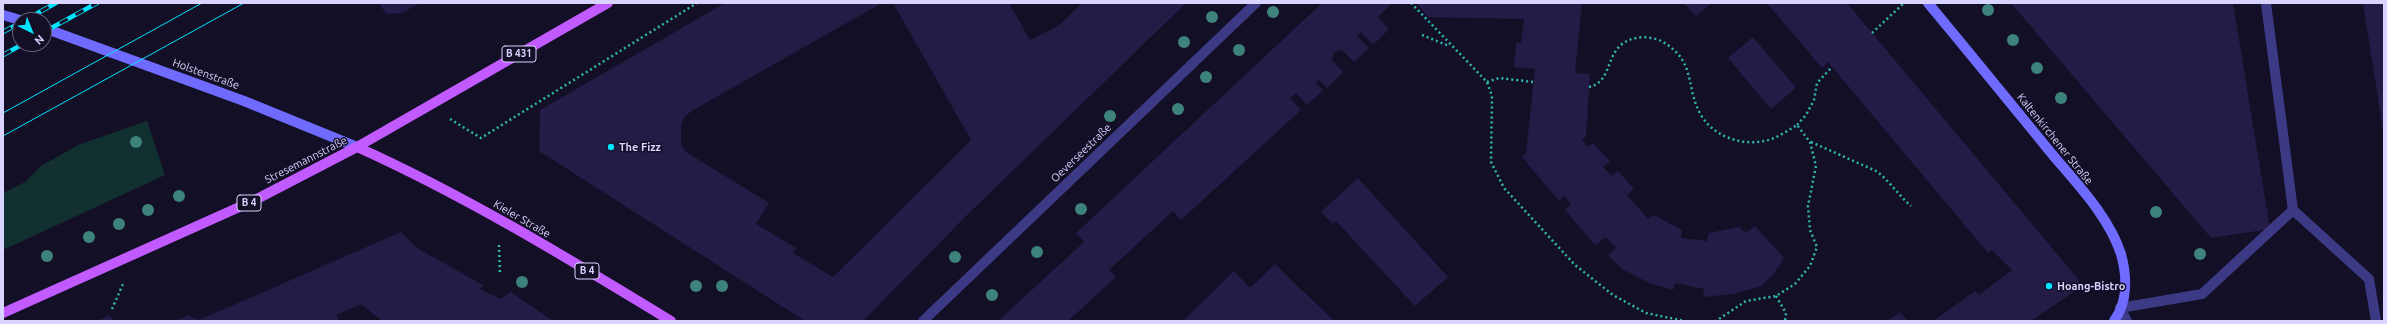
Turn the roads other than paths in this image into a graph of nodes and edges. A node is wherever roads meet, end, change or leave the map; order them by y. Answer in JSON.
{"nodes":[{"id":1,"x":608,"y":3,"type":"edge"},
{"id":2,"x":1256,"y":3,"type":"edge"},
{"id":3,"x":1928,"y":3,"type":"edge"},
{"id":4,"x":2266,"y":3,"type":"edge"},
{"id":5,"x":52,"y":31,"type":"edge"},
{"id":6,"x":357,"y":147,"type":"junction"},
{"id":7,"x":2293,"y":210,"type":"junction"},
{"id":8,"x":2120,"y":308,"type":"junction"},
{"id":9,"x":3,"y":314,"type":"edge"},
{"id":10,"x":671,"y":321,"type":"edge"},
{"id":11,"x":923,"y":321,"type":"edge"},
{"id":12,"x":2114,"y":321,"type":"edge"},
{"id":13,"x":2127,"y":321,"type":"edge"},
{"id":14,"x":2376,"y":321,"type":"edge"}],
"edges":[{"from":1,"to":6,"type":"main road","name":"Stresemannstraße","number":"B 431"},
{"from":2,"to":11,"type":"street","name":"Oeverseestraße"},
{"from":3,"to":8,"type":"street","name":"Kaltenkirchener Straße"},
{"from":4,"to":7,"type":"street"},
{"from":5,"to":6,"type":"street","name":"Holstenstraße"},
{"from":6,"to":9,"type":"main road","name":"Stresemannstraße","number":"B 4"},
{"from":6,"to":10,"type":"main road","name":"Kieler Straße","number":"B 4"},
{"from":7,"to":8,"type":"street"},
{"from":7,"to":14,"type":"street"},
{"from":8,"to":12,"type":"street","name":"Kaltenkirchener Straße"},
{"from":8,"to":13,"type":"street"}]}
